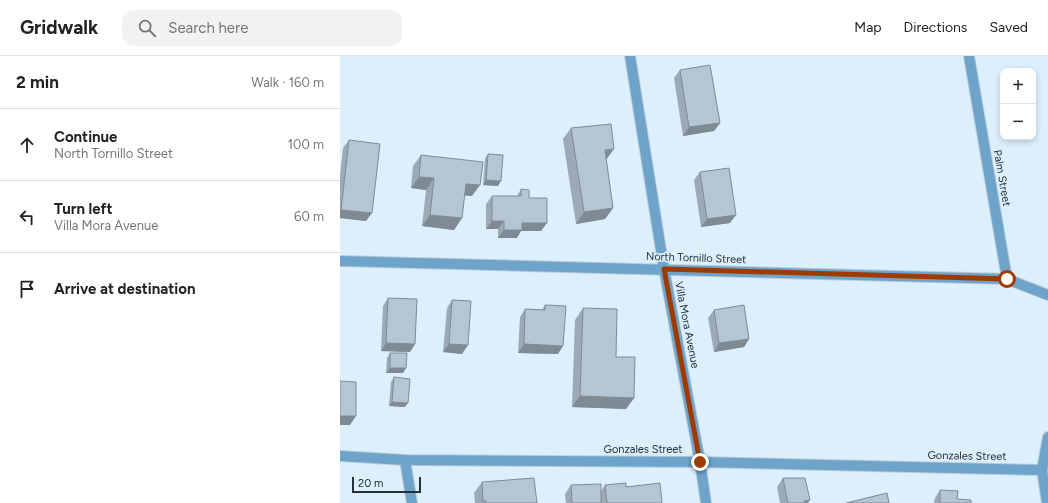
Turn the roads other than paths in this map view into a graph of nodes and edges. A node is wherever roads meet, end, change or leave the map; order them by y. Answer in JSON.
{"nodes":[{"id":1,"x":630,"y":56,"type":"edge"},
{"id":2,"x":969,"y":56,"type":"edge"},
{"id":3,"x":340,"y":261,"type":"edge"},
{"id":4,"x":664,"y":269,"type":"junction"},
{"id":5,"x":1007,"y":279,"type":"junction"},
{"id":6,"x":1048,"y":295,"type":"edge"},
{"id":7,"x":1048,"y":437,"type":"edge"},
{"id":8,"x":340,"y":456,"type":"edge"},
{"id":9,"x":405,"y":460,"type":"junction"},
{"id":10,"x":700,"y":462,"type":"junction"},
{"id":11,"x":1042,"y":470,"type":"junction"},
{"id":12,"x":412,"y":503,"type":"edge"},
{"id":13,"x":706,"y":503,"type":"edge"},
{"id":14,"x":1047,"y":503,"type":"edge"}],
"edges":[{"from":1,"to":4,"type":"street","name":"Villa Mora Avenue"},
{"from":2,"to":5,"type":"street","name":"Palm Street"},
{"from":3,"to":4,"type":"street","name":"North Tornillo Street"},
{"from":4,"to":5,"type":"street","name":"North Tornillo Street"},
{"from":4,"to":10,"type":"street","name":"Villa Mora Avenue"},
{"from":5,"to":6,"type":"street","name":"North Tornillo Street"},
{"from":7,"to":11,"type":"street"},
{"from":8,"to":9,"type":"street","name":"Gonzales Street"},
{"from":9,"to":10,"type":"street","name":"Gonzales Street"},
{"from":9,"to":12,"type":"street"},
{"from":10,"to":11,"type":"street","name":"Gonzales Street"},
{"from":10,"to":13,"type":"street","name":"Villa Mora Avenue"},
{"from":11,"to":14,"type":"street"}]}
